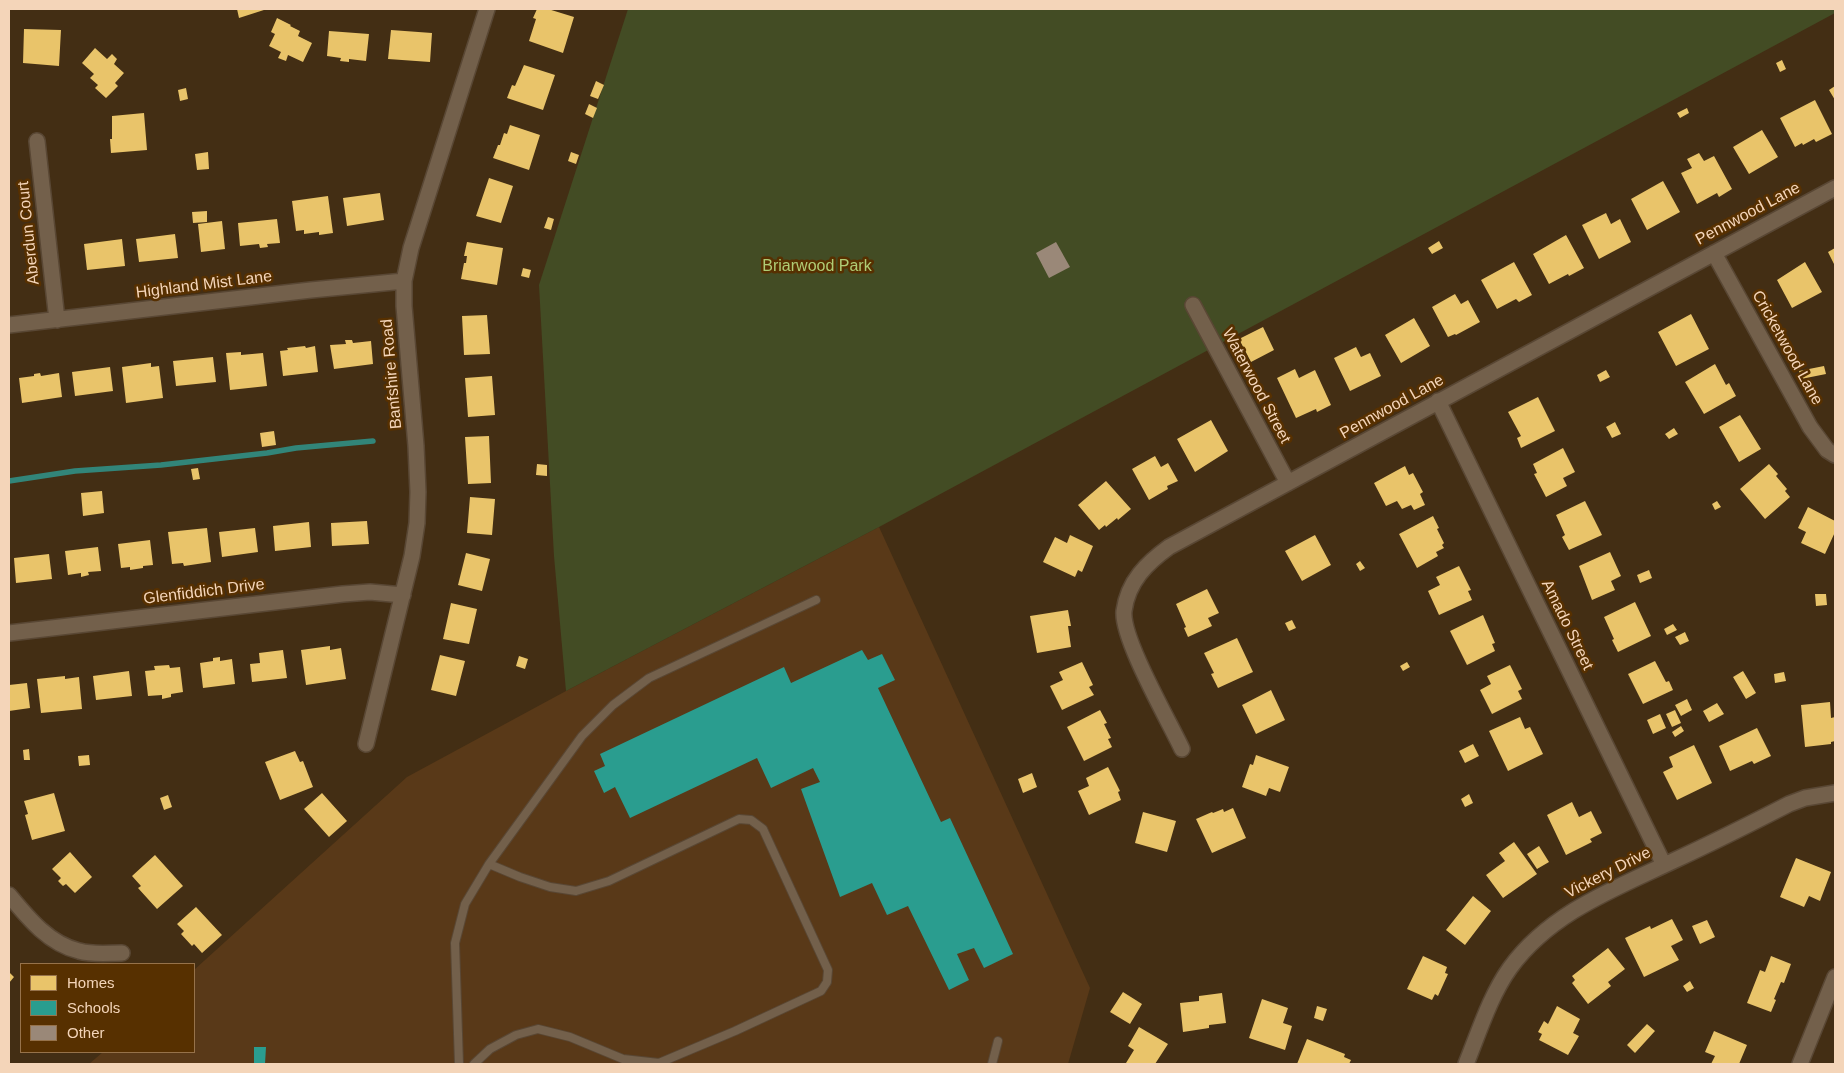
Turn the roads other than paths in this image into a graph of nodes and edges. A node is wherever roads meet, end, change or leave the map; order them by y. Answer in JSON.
{"nodes":[{"id":1,"x":487,"y":9,"type":"edge"},
{"id":2,"x":37,"y":141,"type":"dead end"},
{"id":3,"x":1835,"y":188,"type":"edge"},
{"id":4,"x":1714,"y":252,"type":"junction"},
{"id":5,"x":404,"y":281,"type":"junction"},
{"id":6,"x":1193,"y":304,"type":"dead end"},
{"id":7,"x":57,"y":320,"type":"junction"},
{"id":8,"x":9,"y":325,"type":"edge"},
{"id":9,"x":1438,"y":401,"type":"junction"},
{"id":10,"x":1835,"y":456,"type":"edge"},
{"id":11,"x":1288,"y":483,"type":"junction"},
{"id":12,"x":403,"y":594,"type":"junction"},
{"id":13,"x":816,"y":600,"type":"dead end"},
{"id":14,"x":9,"y":632,"type":"edge"},
{"id":15,"x":366,"y":744,"type":"dead end"},
{"id":16,"x":1182,"y":749,"type":"dead end"},
{"id":17,"x":1835,"y":793,"type":"edge"},
{"id":18,"x":489,"y":864,"type":"junction"},
{"id":19,"x":1664,"y":865,"type":"junction"},
{"id":20,"x":9,"y":895,"type":"edge"},
{"id":21,"x":122,"y":953,"type":"dead end"},
{"id":22,"x":1835,"y":977,"type":"edge"},
{"id":23,"x":998,"y":1041,"type":"dead end"},
{"id":24,"x":459,"y":1064,"type":"edge"},
{"id":25,"x":474,"y":1064,"type":"edge"},
{"id":26,"x":992,"y":1064,"type":"edge"},
{"id":27,"x":1466,"y":1064,"type":"edge"},
{"id":28,"x":1800,"y":1064,"type":"edge"}],
"edges":[{"from":1,"to":5,"type":"street","name":"Banfshire Road"},
{"from":2,"to":7,"type":"street","name":"Aberdun Court"},
{"from":3,"to":4,"type":"street","name":"Pennwood Lane"},
{"from":4,"to":9,"type":"street","name":"Pennwood Lane"},
{"from":4,"to":10,"type":"street","name":"Cricketwood Lane"},
{"from":5,"to":7,"type":"street","name":"Highland Mist Lane"},
{"from":5,"to":12,"type":"street","name":"Banfshire Road"},
{"from":6,"to":11,"type":"street","name":"Waterwood Street"},
{"from":7,"to":8,"type":"street","name":"Highland Mist Lane"},
{"from":9,"to":11,"type":"street","name":"Pennwood Lane"},
{"from":9,"to":19,"type":"street","name":"Amado Street"},
{"from":11,"to":16,"type":"street","name":"Pennwood Lane"},
{"from":12,"to":14,"type":"street","name":"Glenfiddich Drive"},
{"from":12,"to":15,"type":"street","name":"Banfshire Road"},
{"from":13,"to":18,"type":"lane"},
{"from":17,"to":19,"type":"street","name":"Vickery Drive"},
{"from":18,"to":24,"type":"lane"},
{"from":18,"to":25,"type":"lane"},
{"from":19,"to":27,"type":"street","name":"Vickery Drive"},
{"from":20,"to":21,"type":"street"},
{"from":22,"to":28,"type":"street"},
{"from":23,"to":26,"type":"lane"}]}
